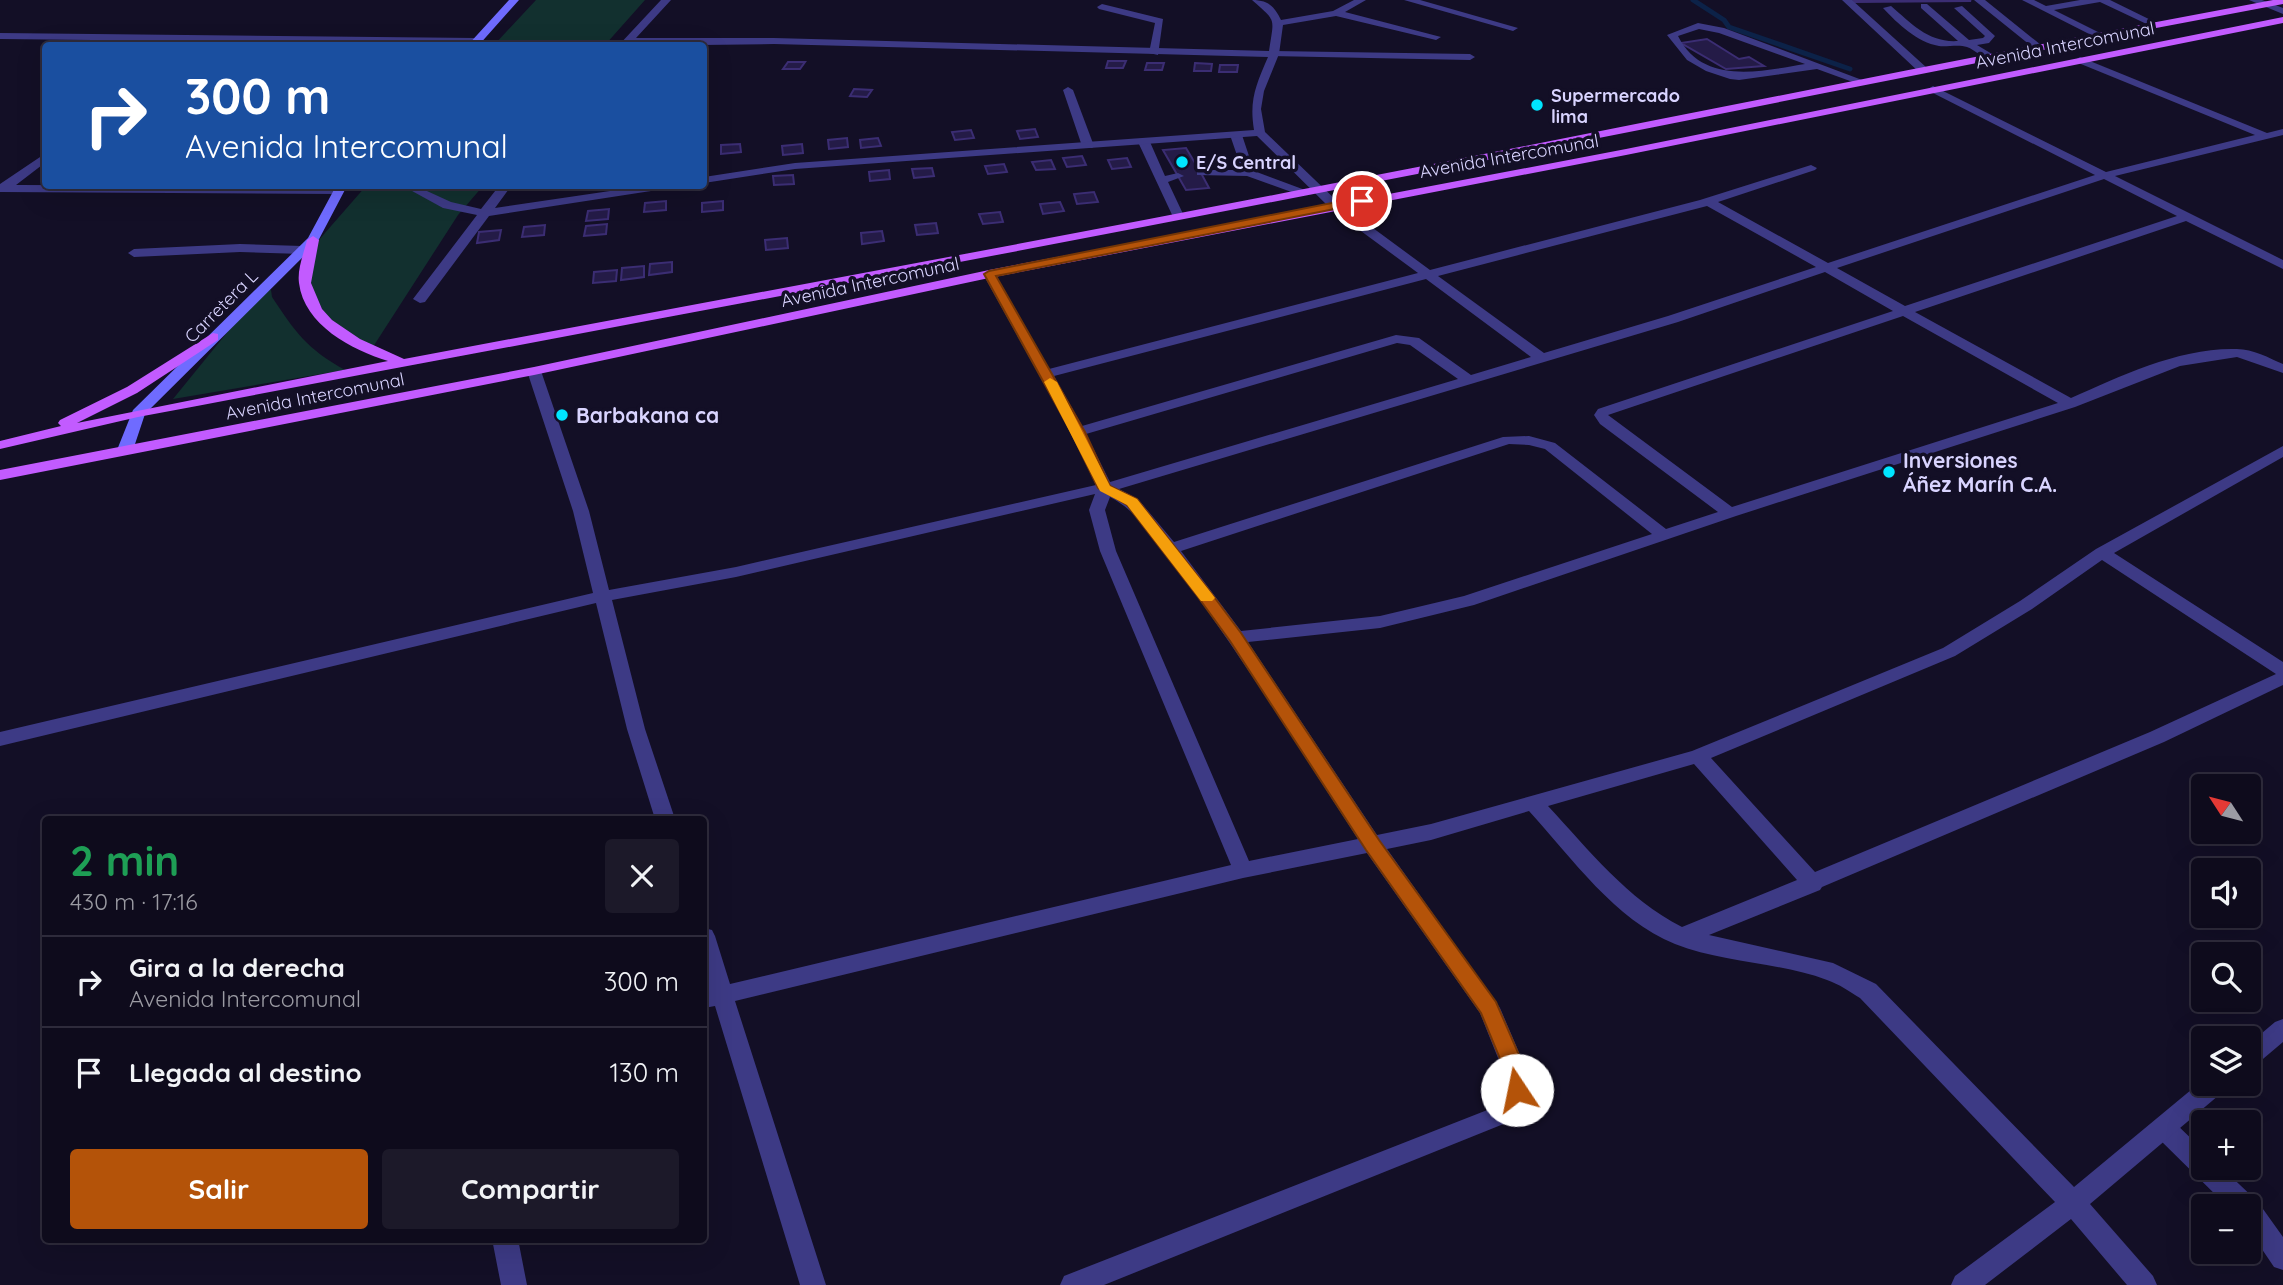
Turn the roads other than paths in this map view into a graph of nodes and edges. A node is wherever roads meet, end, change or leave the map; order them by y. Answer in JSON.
{"nodes":[{"id":1,"x":514,"y":0,"type":"edge"},
{"id":2,"x":666,"y":0,"type":"edge"},
{"id":3,"x":1256,"y":0,"type":"edge"},
{"id":4,"x":1362,"y":0,"type":"edge"},
{"id":5,"x":1409,"y":0,"type":"edge"},
{"id":6,"x":1847,"y":0,"type":"edge"},
{"id":7,"x":1979,"y":0,"type":"edge"},
{"id":8,"x":2027,"y":0,"type":"edge"},
{"id":9,"x":2097,"y":0,"type":"edge"},
{"id":10,"x":2103,"y":0,"type":"edge"},
{"id":11,"x":2283,"y":1,"type":"edge"},
{"id":12,"x":2260,"y":2,"type":"edge"},
{"id":13,"x":1924,"y":6,"type":"dead end"},
{"id":14,"x":1102,"y":7,"type":"dead end"},
{"id":15,"x":1888,"y":8,"type":"dead end"},
{"id":16,"x":1959,"y":8,"type":"dead end"},
{"id":17,"x":2043,"y":9,"type":"junction"},
{"id":18,"x":2283,"y":11,"type":"edge"},
{"id":19,"x":1336,"y":13,"type":"junction"},
{"id":20,"x":2283,"y":20,"type":"edge"},
{"id":21,"x":1278,"y":23,"type":"junction"},
{"id":22,"x":2157,"y":25,"type":"junction"},
{"id":23,"x":1513,"y":28,"type":"dead end"},
{"id":24,"x":0,"y":36,"type":"edge"},
{"id":25,"x":2099,"y":36,"type":"junction"},
{"id":26,"x":1436,"y":37,"type":"dead end"},
{"id":27,"x":406,"y":42,"type":"edge"},
{"id":28,"x":475,"y":42,"type":"edge"},
{"id":29,"x":626,"y":42,"type":"edge"},
{"id":30,"x":700,"y":42,"type":"edge"},
{"id":31,"x":1967,"y":43,"type":"junction"},
{"id":32,"x":2038,"y":47,"type":"junction"},
{"id":33,"x":1154,"y":53,"type":"junction"},
{"id":34,"x":1274,"y":54,"type":"junction"},
{"id":35,"x":1988,"y":56,"type":"junction"},
{"id":36,"x":1470,"y":57,"type":"dead end"},
{"id":37,"x":2080,"y":60,"type":"junction"},
{"id":38,"x":1816,"y":66,"type":"junction"},
{"id":39,"x":1923,"y":70,"type":"junction"},
{"id":40,"x":1865,"y":83,"type":"junction"},
{"id":41,"x":1933,"y":89,"type":"junction"},
{"id":42,"x":1068,"y":90,"type":"dead end"},
{"id":43,"x":2283,"y":132,"type":"edge"},
{"id":44,"x":1260,"y":133,"type":"junction"},
{"id":45,"x":1236,"y":135,"type":"junction"},
{"id":46,"x":2265,"y":136,"type":"junction"},
{"id":47,"x":1144,"y":142,"type":"junction"},
{"id":48,"x":2283,"y":142,"type":"edge"},
{"id":49,"x":1088,"y":146,"type":"junction"},
{"id":50,"x":42,"y":159,"type":"edge"},
{"id":51,"x":1811,"y":168,"type":"dead end"},
{"id":52,"x":1201,"y":173,"type":"dead end"},
{"id":53,"x":1248,"y":173,"type":"junction"},
{"id":54,"x":1178,"y":176,"type":"dead end"},
{"id":55,"x":2102,"y":176,"type":"junction"},
{"id":56,"x":707,"y":180,"type":"edge"},
{"id":57,"x":1160,"y":181,"type":"junction"},
{"id":58,"x":2,"y":188,"type":"edge"},
{"id":59,"x":42,"y":188,"type":"edge"},
{"id":60,"x":338,"y":189,"type":"edge"},
{"id":61,"x":414,"y":189,"type":"edge"},
{"id":62,"x":502,"y":189,"type":"edge"},
{"id":63,"x":644,"y":189,"type":"edge"},
{"id":64,"x":1318,"y":190,"type":"junction"},
{"id":65,"x":1301,"y":192,"type":"junction"},
{"id":66,"x":1709,"y":202,"type":"junction"},
{"id":67,"x":1335,"y":206,"type":"junction"},
{"id":68,"x":482,"y":213,"type":"junction"},
{"id":69,"x":1178,"y":216,"type":"junction"},
{"id":70,"x":2186,"y":217,"type":"junction"},
{"id":71,"x":313,"y":240,"type":"junction"},
{"id":72,"x":302,"y":250,"type":"junction"},
{"id":73,"x":134,"y":253,"type":"dead end"},
{"id":74,"x":2283,"y":265,"type":"edge"},
{"id":75,"x":1825,"y":267,"type":"junction"},
{"id":76,"x":989,"y":274,"type":"junction"},
{"id":77,"x":1430,"y":274,"type":"junction"},
{"id":78,"x":421,"y":299,"type":"dead end"},
{"id":79,"x":1905,"y":312,"type":"junction"},
{"id":80,"x":213,"y":337,"type":"junction"},
{"id":81,"x":1541,"y":358,"type":"junction"},
{"id":82,"x":405,"y":362,"type":"junction"},
{"id":83,"x":2283,"y":369,"type":"edge"},
{"id":84,"x":534,"y":371,"type":"junction"},
{"id":85,"x":1046,"y":374,"type":"junction"},
{"id":86,"x":1469,"y":380,"type":"junction"},
{"id":87,"x":2070,"y":404,"type":"junction"},
{"id":88,"x":138,"y":413,"type":"junction"},
{"id":89,"x":1078,"y":432,"type":"junction"},
{"id":90,"x":36,"y":438,"type":"junction"},
{"id":91,"x":0,"y":445,"type":"edge"},
{"id":92,"x":125,"y":450,"type":"junction"},
{"id":93,"x":2283,"y":451,"type":"edge"},
{"id":94,"x":0,"y":475,"type":"edge"},
{"id":95,"x":1105,"y":488,"type":"junction"},
{"id":96,"x":1730,"y":513,"type":"junction"},
{"id":97,"x":1664,"y":535,"type":"junction"},
{"id":98,"x":1171,"y":549,"type":"junction"},
{"id":99,"x":2102,"y":553,"type":"junction"},
{"id":100,"x":604,"y":596,"type":"junction"},
{"id":101,"x":1236,"y":637,"type":"junction"},
{"id":102,"x":2283,"y":670,"type":"edge"},
{"id":103,"x":2283,"y":678,"type":"edge"},
{"id":104,"x":0,"y":739,"type":"edge"},
{"id":105,"x":1698,"y":756,"type":"junction"},
{"id":106,"x":1533,"y":803,"type":"junction"},
{"id":107,"x":664,"y":816,"type":"edge"},
{"id":108,"x":1373,"y":845,"type":"junction"},
{"id":109,"x":1243,"y":870,"type":"junction"},
{"id":110,"x":1813,"y":884,"type":"junction"},
{"id":111,"x":1681,"y":937,"type":"junction"},
{"id":112,"x":707,"y":956,"type":"edge"},
{"id":113,"x":713,"y":996,"type":"edge"},
{"id":114,"x":2283,"y":1029,"type":"edge"},
{"id":115,"x":2261,"y":1047,"type":"edge"},
{"id":116,"x":2202,"y":1096,"type":"edge"},
{"id":117,"x":2164,"y":1128,"type":"junction"},
{"id":118,"x":2191,"y":1154,"type":"edge"},
{"id":119,"x":2217,"y":1180,"type":"edge"},
{"id":120,"x":2232,"y":1194,"type":"edge"},
{"id":121,"x":2073,"y":1203,"type":"junction"},
{"id":122,"x":2261,"y":1227,"type":"edge"},
{"id":123,"x":506,"y":1243,"type":"edge"},
{"id":124,"x":2283,"y":1258,"type":"edge"},
{"id":125,"x":514,"y":1285,"type":"edge"},
{"id":126,"x":813,"y":1285,"type":"edge"},
{"id":127,"x":1073,"y":1285,"type":"edge"},
{"id":128,"x":1964,"y":1285,"type":"edge"},
{"id":129,"x":2144,"y":1285,"type":"edge"}],
"edges":[{"from":1,"to":28,"type":"street"},
{"from":2,"to":29,"type":"street"},
{"from":3,"to":21,"type":"street"},
{"from":4,"to":19,"type":"street"},
{"from":5,"to":23,"type":"street"},
{"from":6,"to":39,"type":"street"},
{"from":7,"to":32,"type":"street"},
{"from":8,"to":17,"type":"street"},
{"from":9,"to":17,"type":"street"},
{"from":10,"to":22,"type":"street"},
{"from":11,"to":12,"type":"main road","name":"Avenida Intercomunal"},
{"from":12,"to":18,"type":"street"},
{"from":12,"to":22,"type":"main road","name":"Avenida Intercomunal"},
{"from":13,"to":31,"type":"street"},
{"from":14,"to":33,"type":"street"},
{"from":15,"to":31,"type":"street"},
{"from":16,"to":31,"type":"street"},
{"from":17,"to":25,"type":"street"},
{"from":19,"to":21,"type":"street"},
{"from":19,"to":26,"type":"street"},
{"from":20,"to":37,"type":"main road","name":"Avenida Intercomunal"},
{"from":21,"to":34,"type":"street"},
{"from":22,"to":25,"type":"main road","name":"Avenida Intercomunal"},
{"from":24,"to":27,"type":"street"},
{"from":25,"to":32,"type":"main road","name":"Avenida Intercomunal"},
{"from":30,"to":33,"type":"street"},
{"from":31,"to":35,"type":"street"},
{"from":32,"to":35,"type":"main road","name":"Avenida Intercomunal"},
{"from":33,"to":34,"type":"street"},
{"from":34,"to":36,"type":"street"},
{"from":34,"to":44,"type":"street"},
{"from":35,"to":39,"type":"main road","name":"Avenida Intercomunal"},
{"from":37,"to":41,"type":"main road","name":"Avenida Intercomunal"},
{"from":37,"to":46,"type":"street"},
{"from":38,"to":38,"type":"street"},
{"from":38,"to":40,"type":"street"},
{"from":39,"to":40,"type":"main road","name":"Avenida Intercomunal"},
{"from":40,"to":64,"type":"main road","name":"Avenida Intercomunal"},
{"from":41,"to":55,"type":"street"},
{"from":41,"to":67,"type":"main road","name":"Avenida Intercomunal"},
{"from":42,"to":49,"type":"street"},
{"from":43,"to":46,"type":"street"},
{"from":44,"to":45,"type":"street"},
{"from":44,"to":64,"type":"street"},
{"from":45,"to":47,"type":"street"},
{"from":45,"to":53,"type":"street"},
{"from":46,"to":48,"type":"street"},
{"from":46,"to":55,"type":"street"},
{"from":47,"to":49,"type":"street"},
{"from":47,"to":57,"type":"street"},
{"from":49,"to":56,"type":"street"},
{"from":50,"to":58,"type":"street"},
{"from":51,"to":66,"type":"street"},
{"from":52,"to":53,"type":"street"},
{"from":53,"to":65,"type":"street"},
{"from":54,"to":57,"type":"street"},
{"from":55,"to":70,"type":"street"},
{"from":55,"to":75,"type":"street"},
{"from":57,"to":69,"type":"street"},
{"from":58,"to":59,"type":"street"},
{"from":60,"to":71,"type":"street","name":"Carretera L"},
{"from":61,"to":68,"type":"street"},
{"from":62,"to":68,"type":"street"},
{"from":63,"to":68,"type":"street"},
{"from":64,"to":65,"type":"main road","name":"Avenida Intercomunal"},
{"from":64,"to":67,"type":"street"},
{"from":65,"to":69,"type":"main road","name":"Avenida Intercomunal"},
{"from":66,"to":75,"type":"street"},
{"from":66,"to":77,"type":"street"},
{"from":67,"to":76,"type":"main road","name":"Avenida Intercomunal"},
{"from":67,"to":77,"type":"street"},
{"from":68,"to":78,"type":"street"},
{"from":69,"to":82,"type":"main road","name":"Avenida Intercomunal"},
{"from":70,"to":74,"type":"street"},
{"from":70,"to":79,"type":"street"},
{"from":71,"to":72,"type":"street","name":"Carretera L"},
{"from":71,"to":82,"type":"main road"},
{"from":72,"to":73,"type":"street"},
{"from":72,"to":80,"type":"street","name":"Carretera L"},
{"from":75,"to":79,"type":"street"},
{"from":75,"to":81,"type":"street"},
{"from":76,"to":84,"type":"main road","name":"Avenida Intercomunal"},
{"from":76,"to":85,"type":"street"},
{"from":77,"to":81,"type":"street"},
{"from":77,"to":85,"type":"street"},
{"from":79,"to":87,"type":"street"},
{"from":79,"to":96,"type":"street"},
{"from":80,"to":88,"type":"street","name":"Carretera L"},
{"from":80,"to":90,"type":"main road"},
{"from":81,"to":86,"type":"street"},
{"from":82,"to":88,"type":"main road","name":"Avenida Intercomunal"},
{"from":83,"to":87,"type":"street"},
{"from":84,"to":92,"type":"main road","name":"Avenida Intercomunal"},
{"from":84,"to":100,"type":"street"},
{"from":85,"to":89,"type":"street"},
{"from":86,"to":89,"type":"street"},
{"from":86,"to":95,"type":"street"},
{"from":87,"to":96,"type":"street"},
{"from":88,"to":90,"type":"main road","name":"Avenida Intercomunal"},
{"from":88,"to":92,"type":"street","name":"Carretera L"},
{"from":89,"to":95,"type":"street"},
{"from":90,"to":91,"type":"main road","name":"Avenida Intercomunal"},
{"from":92,"to":94,"type":"main road","name":"Avenida Intercomunal"},
{"from":93,"to":99,"type":"street"},
{"from":95,"to":98,"type":"street"},
{"from":95,"to":100,"type":"street"},
{"from":95,"to":109,"type":"street"},
{"from":96,"to":97,"type":"street"},
{"from":97,"to":98,"type":"street"},
{"from":97,"to":101,"type":"street"},
{"from":98,"to":101,"type":"street"},
{"from":99,"to":102,"type":"street"},
{"from":99,"to":105,"type":"street"},
{"from":100,"to":104,"type":"street"},
{"from":100,"to":107,"type":"street"},
{"from":101,"to":108,"type":"street"},
{"from":103,"to":110,"type":"street"},
{"from":105,"to":106,"type":"street"},
{"from":105,"to":110,"type":"street"},
{"from":106,"to":108,"type":"street"},
{"from":106,"to":111,"type":"street"},
{"from":108,"to":109,"type":"street"},
{"from":108,"to":127,"type":"street"},
{"from":109,"to":113,"type":"street"},
{"from":110,"to":111,"type":"street"},
{"from":111,"to":121,"type":"street"},
{"from":112,"to":113,"type":"street"},
{"from":113,"to":126,"type":"street"},
{"from":114,"to":115,"type":"street"},
{"from":116,"to":117,"type":"street"},
{"from":117,"to":118,"type":"street"},
{"from":117,"to":121,"type":"street"},
{"from":119,"to":120,"type":"street"},
{"from":121,"to":128,"type":"street"},
{"from":121,"to":129,"type":"street"},
{"from":122,"to":124,"type":"street"},
{"from":123,"to":125,"type":"street"}]}
